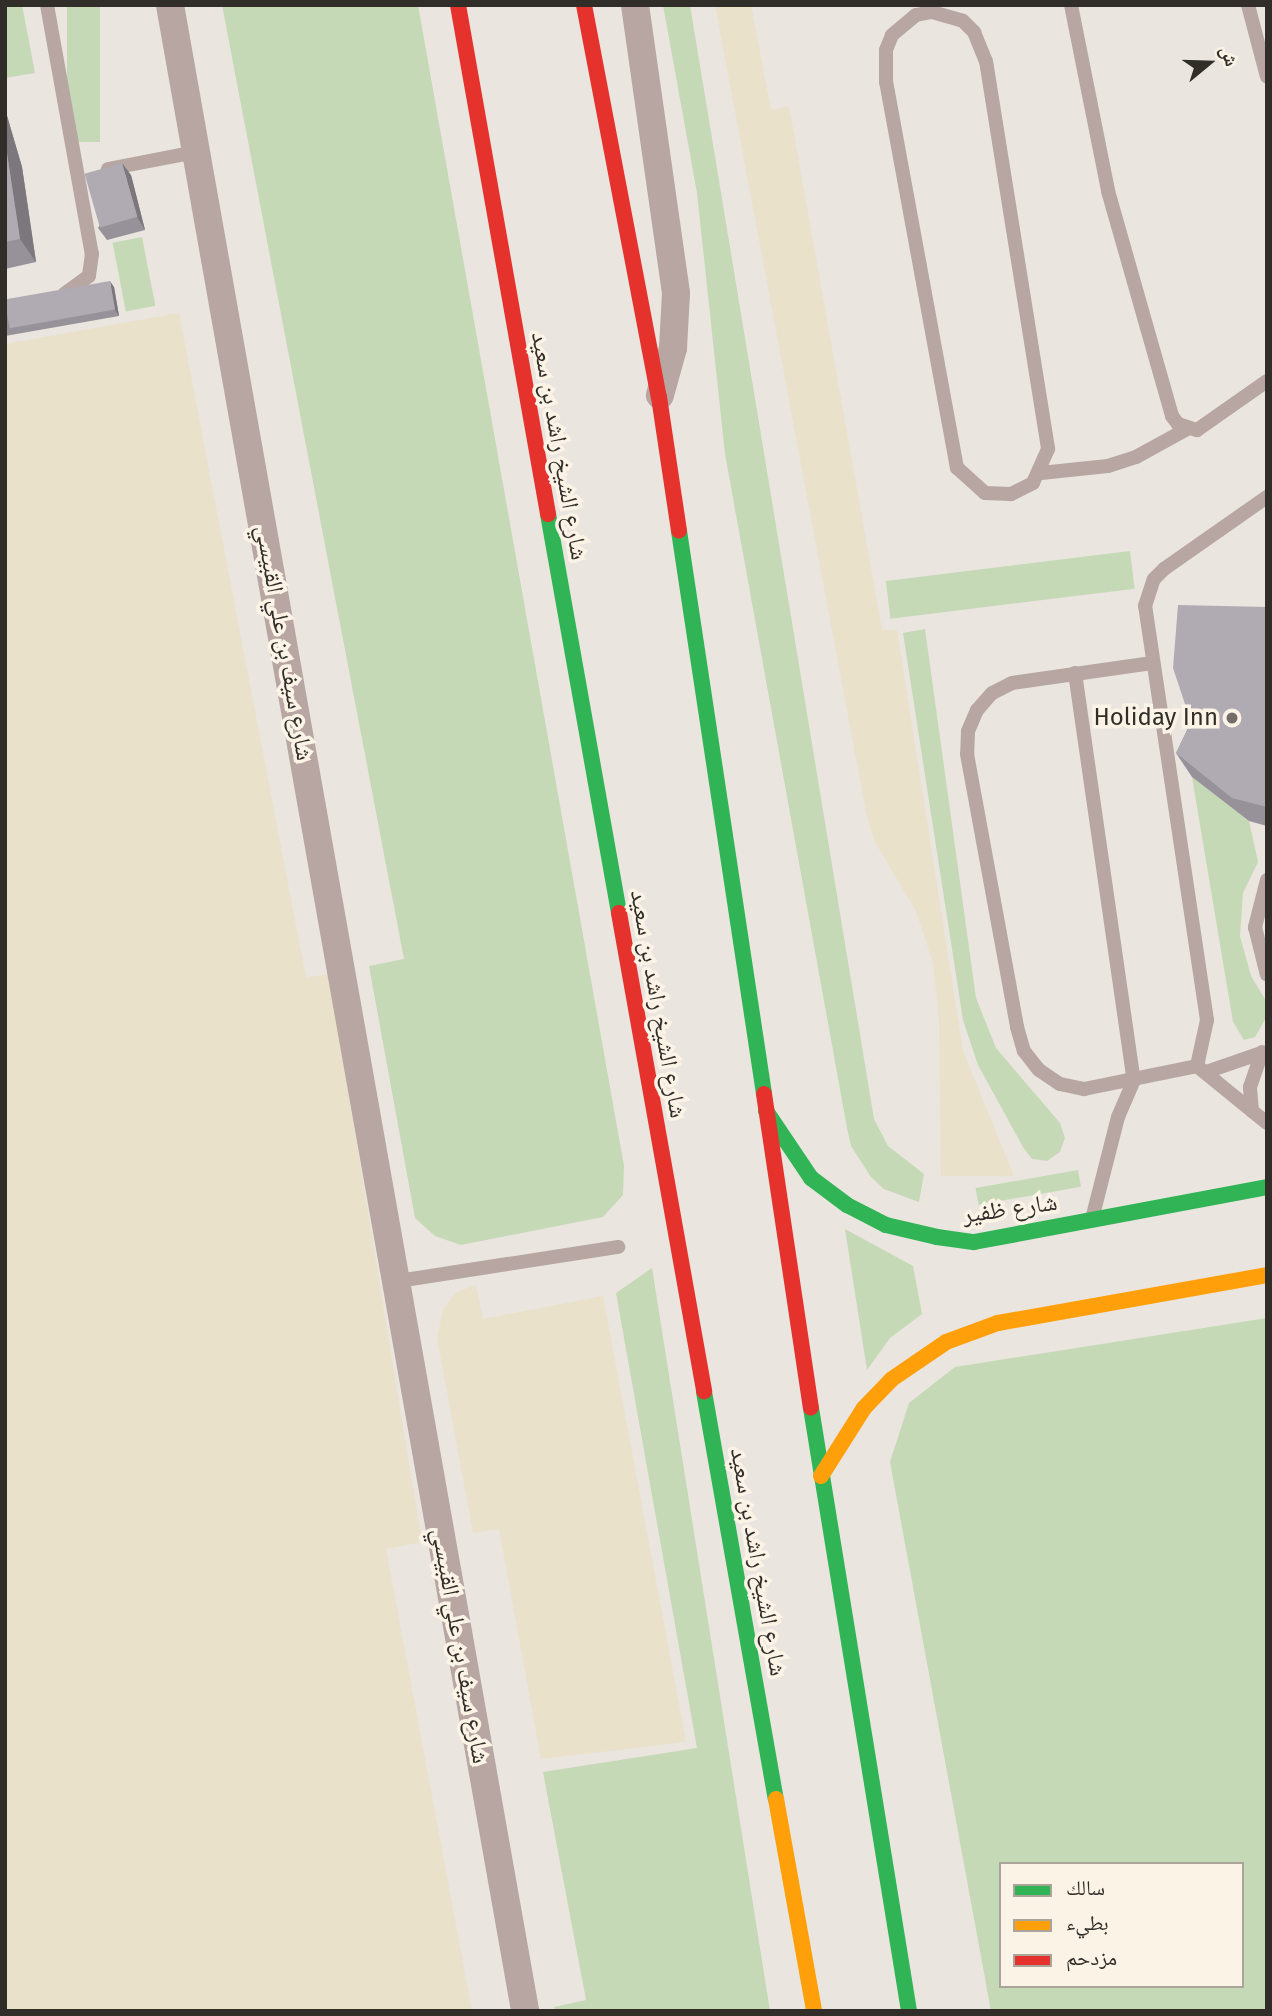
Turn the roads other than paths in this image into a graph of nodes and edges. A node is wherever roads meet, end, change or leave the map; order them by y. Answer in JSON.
{"nodes":[{"id":1,"x":47,"y":5,"type":"edge"},
{"id":2,"x":170,"y":5,"type":"edge"},
{"id":3,"x":458,"y":5,"type":"edge"},
{"id":4,"x":584,"y":5,"type":"edge"},
{"id":5,"x":635,"y":5,"type":"edge"},
{"id":6,"x":1071,"y":5,"type":"edge"},
{"id":7,"x":1248,"y":5,"type":"edge"},
{"id":8,"x":1267,"y":77,"type":"edge"},
{"id":9,"x":196,"y":152,"type":"junction"},
{"id":10,"x":78,"y":175,"type":"junction"},
{"id":11,"x":52,"y":296,"type":"edge"},
{"id":12,"x":1267,"y":381,"type":"edge"},
{"id":13,"x":659,"y":397,"type":"junction"},
{"id":14,"x":1187,"y":429,"type":"junction"},
{"id":15,"x":1041,"y":473,"type":"junction"},
{"id":16,"x":1267,"y":497,"type":"edge"},
{"id":17,"x":1152,"y":663,"type":"junction"},
{"id":18,"x":1075,"y":673,"type":"junction"},
{"id":19,"x":1267,"y":880,"type":"edge"},
{"id":20,"x":1267,"y":975,"type":"edge"},
{"id":21,"x":1201,"y":1069,"type":"junction"},
{"id":22,"x":1134,"y":1080,"type":"junction"},
{"id":23,"x":766,"y":1111,"type":"junction"},
{"id":24,"x":1252,"y":1111,"type":"junction"},
{"id":25,"x":1267,"y":1122,"type":"edge"},
{"id":26,"x":1267,"y":1187,"type":"edge"},
{"id":27,"x":1092,"y":1220,"type":"junction"},
{"id":28,"x":618,"y":1247,"type":"dead end"},
{"id":29,"x":1267,"y":1275,"type":"edge"},
{"id":30,"x":398,"y":1281,"type":"junction"},
{"id":31,"x":821,"y":1476,"type":"junction"},
{"id":32,"x":525,"y":2011,"type":"edge"},
{"id":33,"x":814,"y":2011,"type":"edge"},
{"id":34,"x":909,"y":2011,"type":"edge"}],
"edges":[{"from":1,"to":10,"type":"lane"},
{"from":2,"to":9,"type":"street","name":"شارع سيف بن علي القبيسي"},
{"from":3,"to":33,"type":"main road","name":"شارع الشيخ راشد بن سعيد"},
{"from":4,"to":13,"type":"main road"},
{"from":5,"to":13,"type":"street"},
{"from":6,"to":14,"type":"lane"},
{"from":7,"to":8,"type":"lane"},
{"from":9,"to":10,"type":"lane"},
{"from":9,"to":30,"type":"street","name":"شارع سيف بن علي القبيسي"},
{"from":10,"to":11,"type":"lane"},
{"from":12,"to":14,"type":"lane"},
{"from":13,"to":23,"type":"main road"},
{"from":14,"to":15,"type":"lane"},
{"from":15,"to":15,"type":"lane"},
{"from":16,"to":17,"type":"lane"},
{"from":17,"to":18,"type":"lane"},
{"from":17,"to":21,"type":"lane"},
{"from":18,"to":22,"type":"lane"},
{"from":18,"to":22,"type":"lane"},
{"from":19,"to":20,"type":"lane"},
{"from":21,"to":22,"type":"lane"},
{"from":21,"to":24,"type":"lane"},
{"from":21,"to":24,"type":"lane"},
{"from":22,"to":27,"type":"lane"},
{"from":23,"to":27,"type":"main road","name":"شارع ظفير"},
{"from":23,"to":31,"type":"main road"},
{"from":24,"to":25,"type":"lane"},
{"from":26,"to":27,"type":"main road","name":"شارع ظفير"},
{"from":28,"to":30,"type":"lane"},
{"from":29,"to":31,"type":"main road"},
{"from":30,"to":32,"type":"street","name":"شارع سيف بن علي القبيسي"},
{"from":31,"to":34,"type":"main road"}]}
